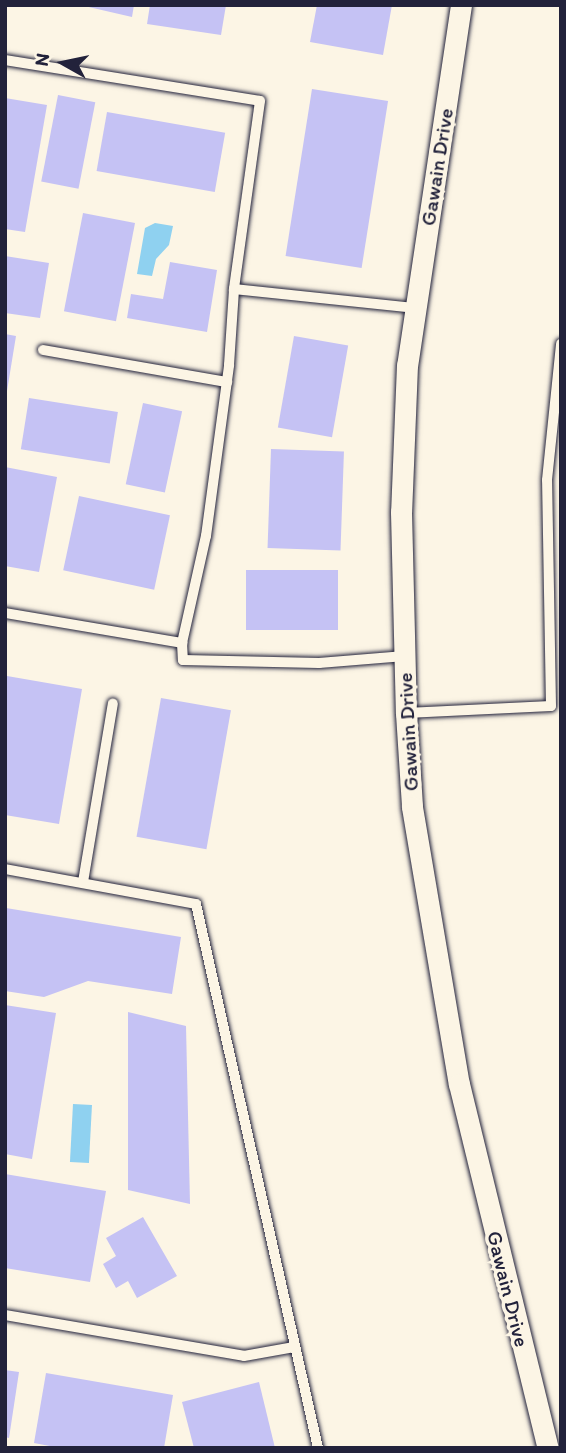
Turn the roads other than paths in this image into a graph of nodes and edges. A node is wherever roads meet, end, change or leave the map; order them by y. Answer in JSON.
{"nodes":[{"id":1,"x":461,"y":5,"type":"edge"},
{"id":2,"x":5,"y":60,"type":"edge"},
{"id":3,"x":234,"y":289,"type":"junction"},
{"id":4,"x":415,"y":308,"type":"junction"},
{"id":5,"x":561,"y":344,"type":"edge"},
{"id":6,"x":44,"y":350,"type":"dead end"},
{"id":7,"x":227,"y":382,"type":"junction"},
{"id":8,"x":5,"y":613,"type":"edge"},
{"id":9,"x":182,"y":643,"type":"junction"},
{"id":10,"x":404,"y":656,"type":"junction"},
{"id":11,"x":113,"y":703,"type":"dead end"},
{"id":12,"x":406,"y":713,"type":"junction"},
{"id":13,"x":5,"y":869,"type":"edge"},
{"id":14,"x":83,"y":882,"type":"junction"},
{"id":15,"x":5,"y":1315,"type":"edge"},
{"id":16,"x":294,"y":1347,"type":"junction"},
{"id":17,"x":318,"y":1448,"type":"edge"},
{"id":18,"x":548,"y":1448,"type":"edge"}],
"edges":[{"from":1,"to":4,"type":"street","name":"Gawain Drive"},
{"from":2,"to":3,"type":"lane"},
{"from":3,"to":4,"type":"lane"},
{"from":3,"to":7,"type":"lane"},
{"from":4,"to":10,"type":"street","name":"Gawain Drive"},
{"from":5,"to":12,"type":"lane"},
{"from":6,"to":7,"type":"lane"},
{"from":7,"to":9,"type":"lane"},
{"from":8,"to":9,"type":"lane"},
{"from":9,"to":10,"type":"lane"},
{"from":10,"to":12,"type":"street","name":"Gawain Drive"},
{"from":11,"to":14,"type":"lane"},
{"from":12,"to":18,"type":"street","name":"Gawain Drive"},
{"from":13,"to":14,"type":"lane"},
{"from":14,"to":16,"type":"lane"},
{"from":15,"to":16,"type":"lane"},
{"from":16,"to":17,"type":"lane"}]}
